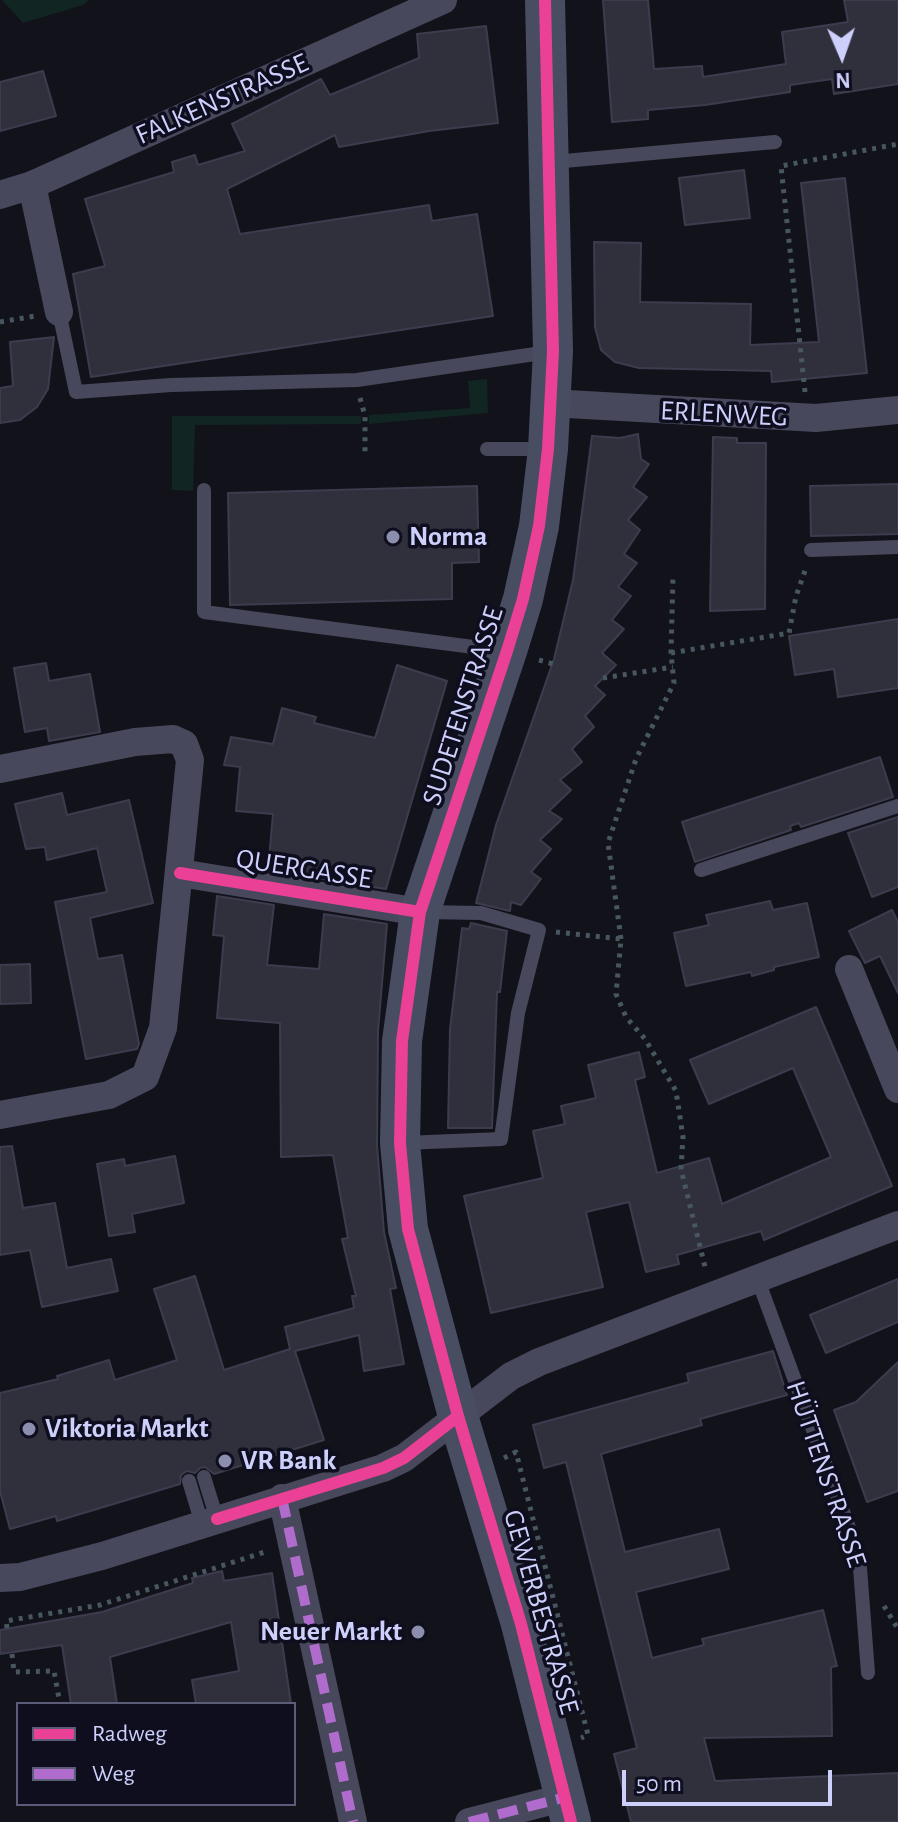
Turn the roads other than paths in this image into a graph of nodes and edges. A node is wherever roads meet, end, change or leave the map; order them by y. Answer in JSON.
{"nodes":[{"id":1,"x":443,"y":0,"type":"edge"},
{"id":2,"x":545,"y":0,"type":"edge"},
{"id":3,"x":775,"y":142,"type":"dead end"},
{"id":4,"x":551,"y":162,"type":"junction"},
{"id":5,"x":32,"y":185,"type":"junction"},
{"id":6,"x":0,"y":195,"type":"edge"},
{"id":7,"x":59,"y":312,"type":"joint"},
{"id":8,"x":553,"y":351,"type":"junction"},
{"id":9,"x":550,"y":403,"type":"junction"},
{"id":10,"x":898,"y":410,"type":"edge"},
{"id":11,"x":487,"y":449,"type":"dead end"},
{"id":12,"x":548,"y":449,"type":"junction"},
{"id":13,"x":204,"y":490,"type":"dead end"},
{"id":14,"x":898,"y":547,"type":"edge"},
{"id":15,"x":811,"y":550,"type":"road end"},
{"id":16,"x":507,"y":651,"type":"junction"},
{"id":17,"x":0,"y":769,"type":"edge"},
{"id":18,"x":898,"y":806,"type":"edge"},
{"id":19,"x":701,"y":870,"type":"dead end"},
{"id":20,"x":180,"y":873,"type":"junction"},
{"id":21,"x":420,"y":912,"type":"junction"},
{"id":22,"x":849,"y":969,"type":"dead end"},
{"id":23,"x":898,"y":1089,"type":"edge"},
{"id":24,"x":0,"y":1115,"type":"edge"},
{"id":25,"x":400,"y":1143,"type":"junction"},
{"id":26,"x":898,"y":1225,"type":"edge"},
{"id":27,"x":758,"y":1280,"type":"junction"},
{"id":28,"x":458,"y":1416,"type":"junction"},
{"id":29,"x":197,"y":1479,"type":"dead end"},
{"id":30,"x":282,"y":1498,"type":"junction"},
{"id":31,"x":210,"y":1521,"type":"junction"},
{"id":32,"x":0,"y":1578,"type":"edge"},
{"id":33,"x":868,"y":1673,"type":"dead end"},
{"id":34,"x":569,"y":1809,"type":"edge"},
{"id":35,"x":353,"y":1822,"type":"edge"},
{"id":36,"x":469,"y":1822,"type":"edge"}],
"edges":[{"from":1,"to":5,"type":"street","name":"FALKENSTRASSE"},
{"from":2,"to":4,"type":"street","name":"SUDETENSTRASSE"},
{"from":3,"to":4,"type":"lane"},
{"from":4,"to":8,"type":"street","name":"SUDETENSTRASSE"},
{"from":5,"to":6,"type":"street","name":"FALKENSTRASSE"},
{"from":5,"to":7,"type":"street"},
{"from":7,"to":8,"type":"lane"},
{"from":8,"to":9,"type":"street","name":"SUDETENSTRASSE"},
{"from":9,"to":10,"type":"street","name":"ERLENWEG"},
{"from":9,"to":12,"type":"street","name":"SUDETENSTRASSE"},
{"from":11,"to":12,"type":"lane"},
{"from":12,"to":16,"type":"street","name":"SUDETENSTRASSE"},
{"from":13,"to":16,"type":"lane"},
{"from":14,"to":15,"type":"lane"},
{"from":16,"to":21,"type":"street","name":"SUDETENSTRASSE"},
{"from":17,"to":20,"type":"street"},
{"from":18,"to":19,"type":"lane"},
{"from":20,"to":21,"type":"street","name":"QUERGASSE"},
{"from":20,"to":24,"type":"street"},
{"from":21,"to":25,"type":"street","name":"SUDETENSTRASSE"},
{"from":21,"to":25,"type":"lane"},
{"from":22,"to":23,"type":"street"},
{"from":25,"to":28,"type":"street","name":"SUDETENSTRASSE"},
{"from":26,"to":27,"type":"street"},
{"from":27,"to":28,"type":"street"},
{"from":27,"to":33,"type":"lane","name":"HÜTTENSTRASSE"},
{"from":28,"to":30,"type":"street"},
{"from":28,"to":34,"type":"street","name":"GEWERBESTRASSE"},
{"from":29,"to":31,"type":"lane"},
{"from":30,"to":31,"type":"street"},
{"from":30,"to":35,"type":"street"},
{"from":31,"to":32,"type":"street"},
{"from":34,"to":36,"type":"street"}]}
